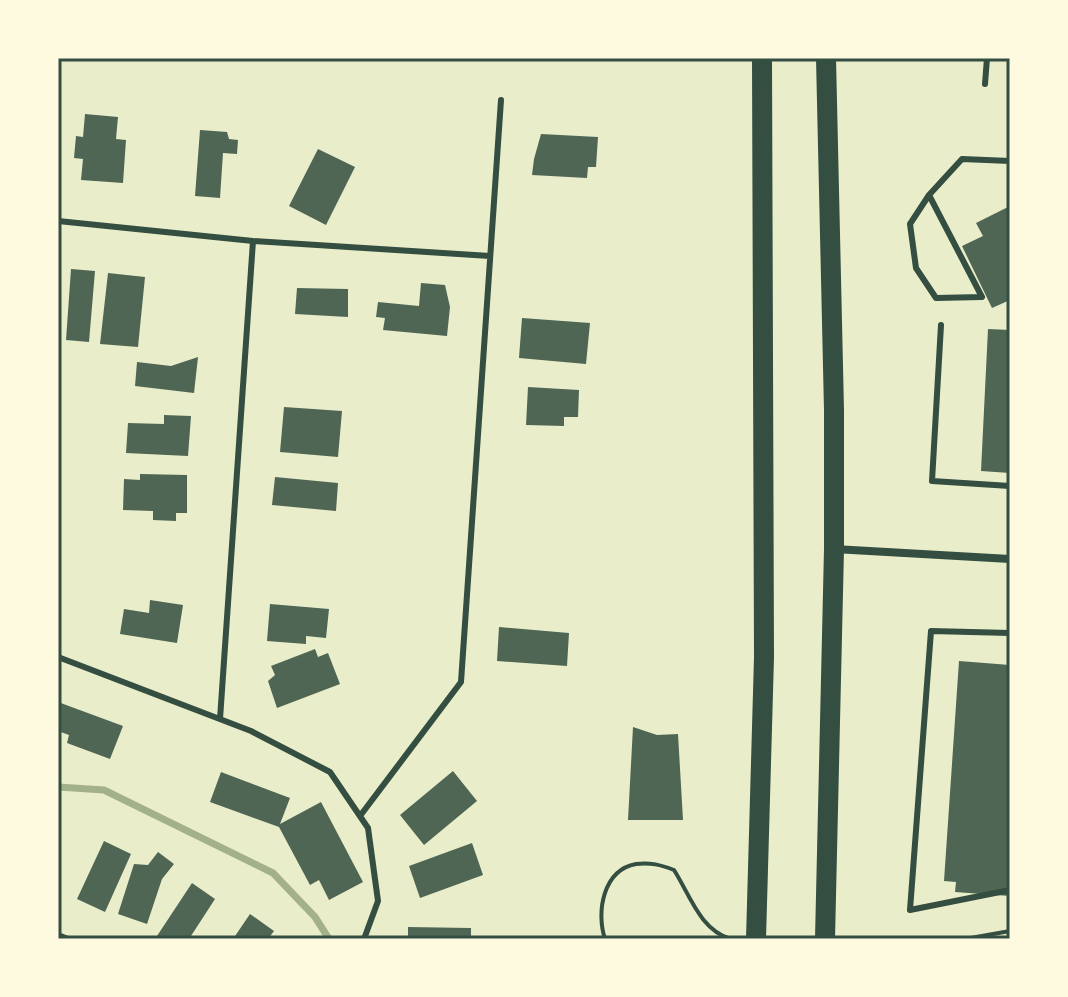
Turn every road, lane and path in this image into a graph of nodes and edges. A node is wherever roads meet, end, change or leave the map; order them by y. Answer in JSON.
{"nodes":[{"id":1,"x":762,"y":58,"type":"edge"},
{"id":2,"x":826,"y":58,"type":"edge"},
{"id":3,"x":987,"y":58,"type":"edge"},
{"id":4,"x":985,"y":84,"type":"dead end"},
{"id":5,"x":501,"y":100,"type":"dead end"},
{"id":6,"x":1010,"y":161,"type":"edge"},
{"id":7,"x":929,"y":195,"type":"junction"},
{"id":8,"x":58,"y":221,"type":"edge"},
{"id":9,"x":253,"y":241,"type":"junction"},
{"id":10,"x":490,"y":256,"type":"junction"},
{"id":11,"x":941,"y":325,"type":"dead end"},
{"id":12,"x":1010,"y":486,"type":"edge"},
{"id":13,"x":834,"y":549,"type":"junction"},
{"id":14,"x":1010,"y":559,"type":"edge"},
{"id":15,"x":1010,"y":633,"type":"edge"},
{"id":16,"x":58,"y":657,"type":"edge"},
{"id":17,"x":220,"y":719,"type":"junction"},
{"id":18,"x":360,"y":816,"type":"junction"},
{"id":19,"x":1010,"y":890,"type":"edge"},
{"id":20,"x":1010,"y":931,"type":"edge"},
{"id":21,"x":58,"y":935,"type":"edge"},
{"id":22,"x":68,"y":939,"type":"edge"},
{"id":23,"x":364,"y":939,"type":"edge"},
{"id":24,"x":605,"y":939,"type":"edge"},
{"id":25,"x":731,"y":939,"type":"edge"},
{"id":26,"x":756,"y":939,"type":"edge"},
{"id":27,"x":825,"y":939,"type":"edge"},
{"id":28,"x":965,"y":939,"type":"edge"}],
"edges":[{"from":1,"to":26,"type":"highway"},
{"from":2,"to":13,"type":"highway"},
{"from":3,"to":4,"type":"lane"},
{"from":5,"to":10,"type":"lane"},
{"from":6,"to":7,"type":"lane"},
{"from":7,"to":7,"type":"lane"},
{"from":8,"to":9,"type":"lane"},
{"from":9,"to":10,"type":"lane"},
{"from":9,"to":17,"type":"lane"},
{"from":10,"to":18,"type":"lane"},
{"from":11,"to":12,"type":"lane"},
{"from":13,"to":14,"type":"street"},
{"from":13,"to":27,"type":"highway"},
{"from":15,"to":19,"type":"lane"},
{"from":16,"to":17,"type":"lane"},
{"from":17,"to":18,"type":"lane"},
{"from":18,"to":23,"type":"lane"},
{"from":20,"to":28,"type":"path"},
{"from":21,"to":22,"type":"lane"},
{"from":24,"to":25,"type":"path"}]}
